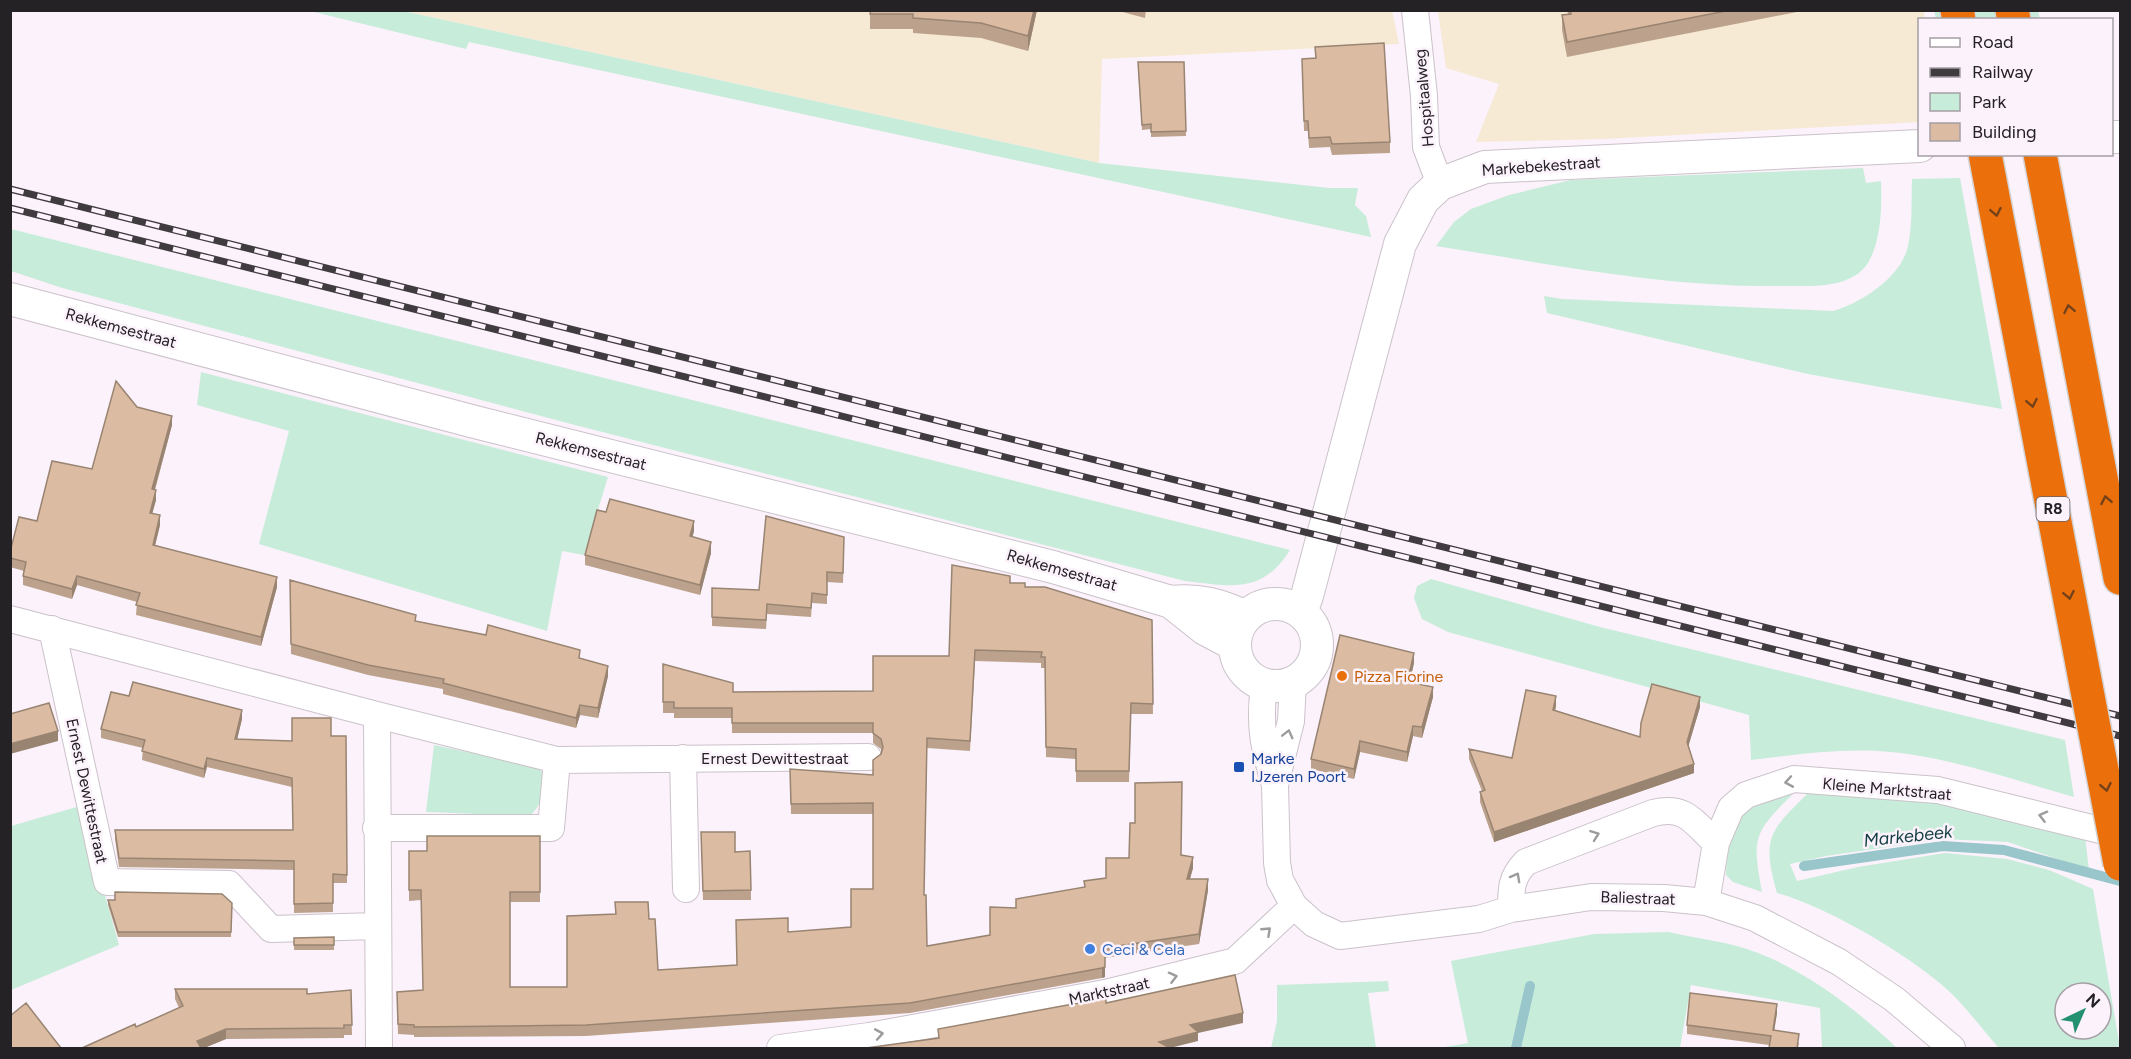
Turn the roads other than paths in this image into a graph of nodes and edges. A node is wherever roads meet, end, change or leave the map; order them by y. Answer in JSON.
{"nodes":[{"id":1,"x":1415,"y":10,"type":"edge"},
{"id":2,"x":1918,"y":146,"type":"edge"},
{"id":3,"x":1985,"y":156,"type":"edge"},
{"id":4,"x":2040,"y":156,"type":"edge"},
{"id":5,"x":1440,"y":184,"type":"junction"},
{"id":6,"x":10,"y":299,"type":"edge"},
{"id":7,"x":2121,"y":578,"type":"edge"},
{"id":8,"x":1300,"y":612,"type":"junction"},
{"id":9,"x":10,"y":619,"type":"edge"},
{"id":10,"x":51,"y":630,"type":"junction"},
{"id":11,"x":1240,"y":631,"type":"junction"},
{"id":12,"x":1278,"y":683,"type":"junction"},
{"id":13,"x":376,"y":715,"type":"junction"},
{"id":14,"x":868,"y":757,"type":"dead end"},
{"id":15,"x":683,"y":758,"type":"junction"},
{"id":16,"x":557,"y":760,"type":"junction"},
{"id":17,"x":376,"y":828,"type":"junction"},
{"id":18,"x":2121,"y":835,"type":"edge"},
{"id":19,"x":1716,"y":843,"type":"junction"},
{"id":20,"x":2121,"y":864,"type":"edge"},
{"id":21,"x":686,"y":889,"type":"dead end"},
{"id":22,"x":1706,"y":902,"type":"junction"},
{"id":23,"x":1294,"y":906,"type":"junction"},
{"id":24,"x":1511,"y":909,"type":"junction"},
{"id":25,"x":377,"y":926,"type":"junction"},
{"id":26,"x":378,"y":1048,"type":"edge"},
{"id":27,"x":780,"y":1048,"type":"edge"},
{"id":28,"x":1952,"y":1048,"type":"edge"}],
"edges":[{"from":1,"to":5,"type":"street","name":"Hospitaalweg"},
{"from":2,"to":5,"type":"street","name":"Markebekestraat"},
{"from":3,"to":20,"type":"highway","number":"R8","one_way":true,"bridge":true},
{"from":7,"to":4,"type":"highway","one_way":true},
{"from":5,"to":8,"type":"street","name":"Markebekestraat"},
{"from":6,"to":11,"type":"street","name":"Rekkemsestraat"},
{"from":8,"to":11,"type":"street"},
{"from":8,"to":12,"type":"street"},
{"from":9,"to":10,"type":"street","name":"Ernest Dewittestraat"},
{"from":10,"to":13,"type":"street","name":"Ernest Dewittestraat"},
{"from":10,"to":25,"type":"street","name":"Ernest Dewittestraat"},
{"from":11,"to":12,"type":"street"},
{"from":12,"to":23,"type":"street"},
{"from":13,"to":16,"type":"street","name":"Ernest Dewittestraat"},
{"from":13,"to":17,"type":"street"},
{"from":14,"to":15,"type":"street","name":"Ernest Dewittestraat"},
{"from":15,"to":16,"type":"street","name":"Ernest Dewittestraat"},
{"from":15,"to":21,"type":"street","name":"Ernest Dewittestraat"},
{"from":16,"to":17,"type":"street"},
{"from":17,"to":25,"type":"street"},
{"from":18,"to":19,"type":"street","name":"Kleine Marktstraat","one_way":true},
{"from":19,"to":22,"type":"street","name":"Kleine Marktstraat"},
{"from":24,"to":19,"type":"street","one_way":true},
{"from":22,"to":24,"type":"street","name":"Baliestraat"},
{"from":22,"to":28,"type":"street","name":"Baliestraat"},
{"from":23,"to":24,"type":"street","name":"Baliestraat"},
{"from":27,"to":23,"type":"street","name":"Marktstraat","one_way":true},
{"from":25,"to":26,"type":"street"}]}
